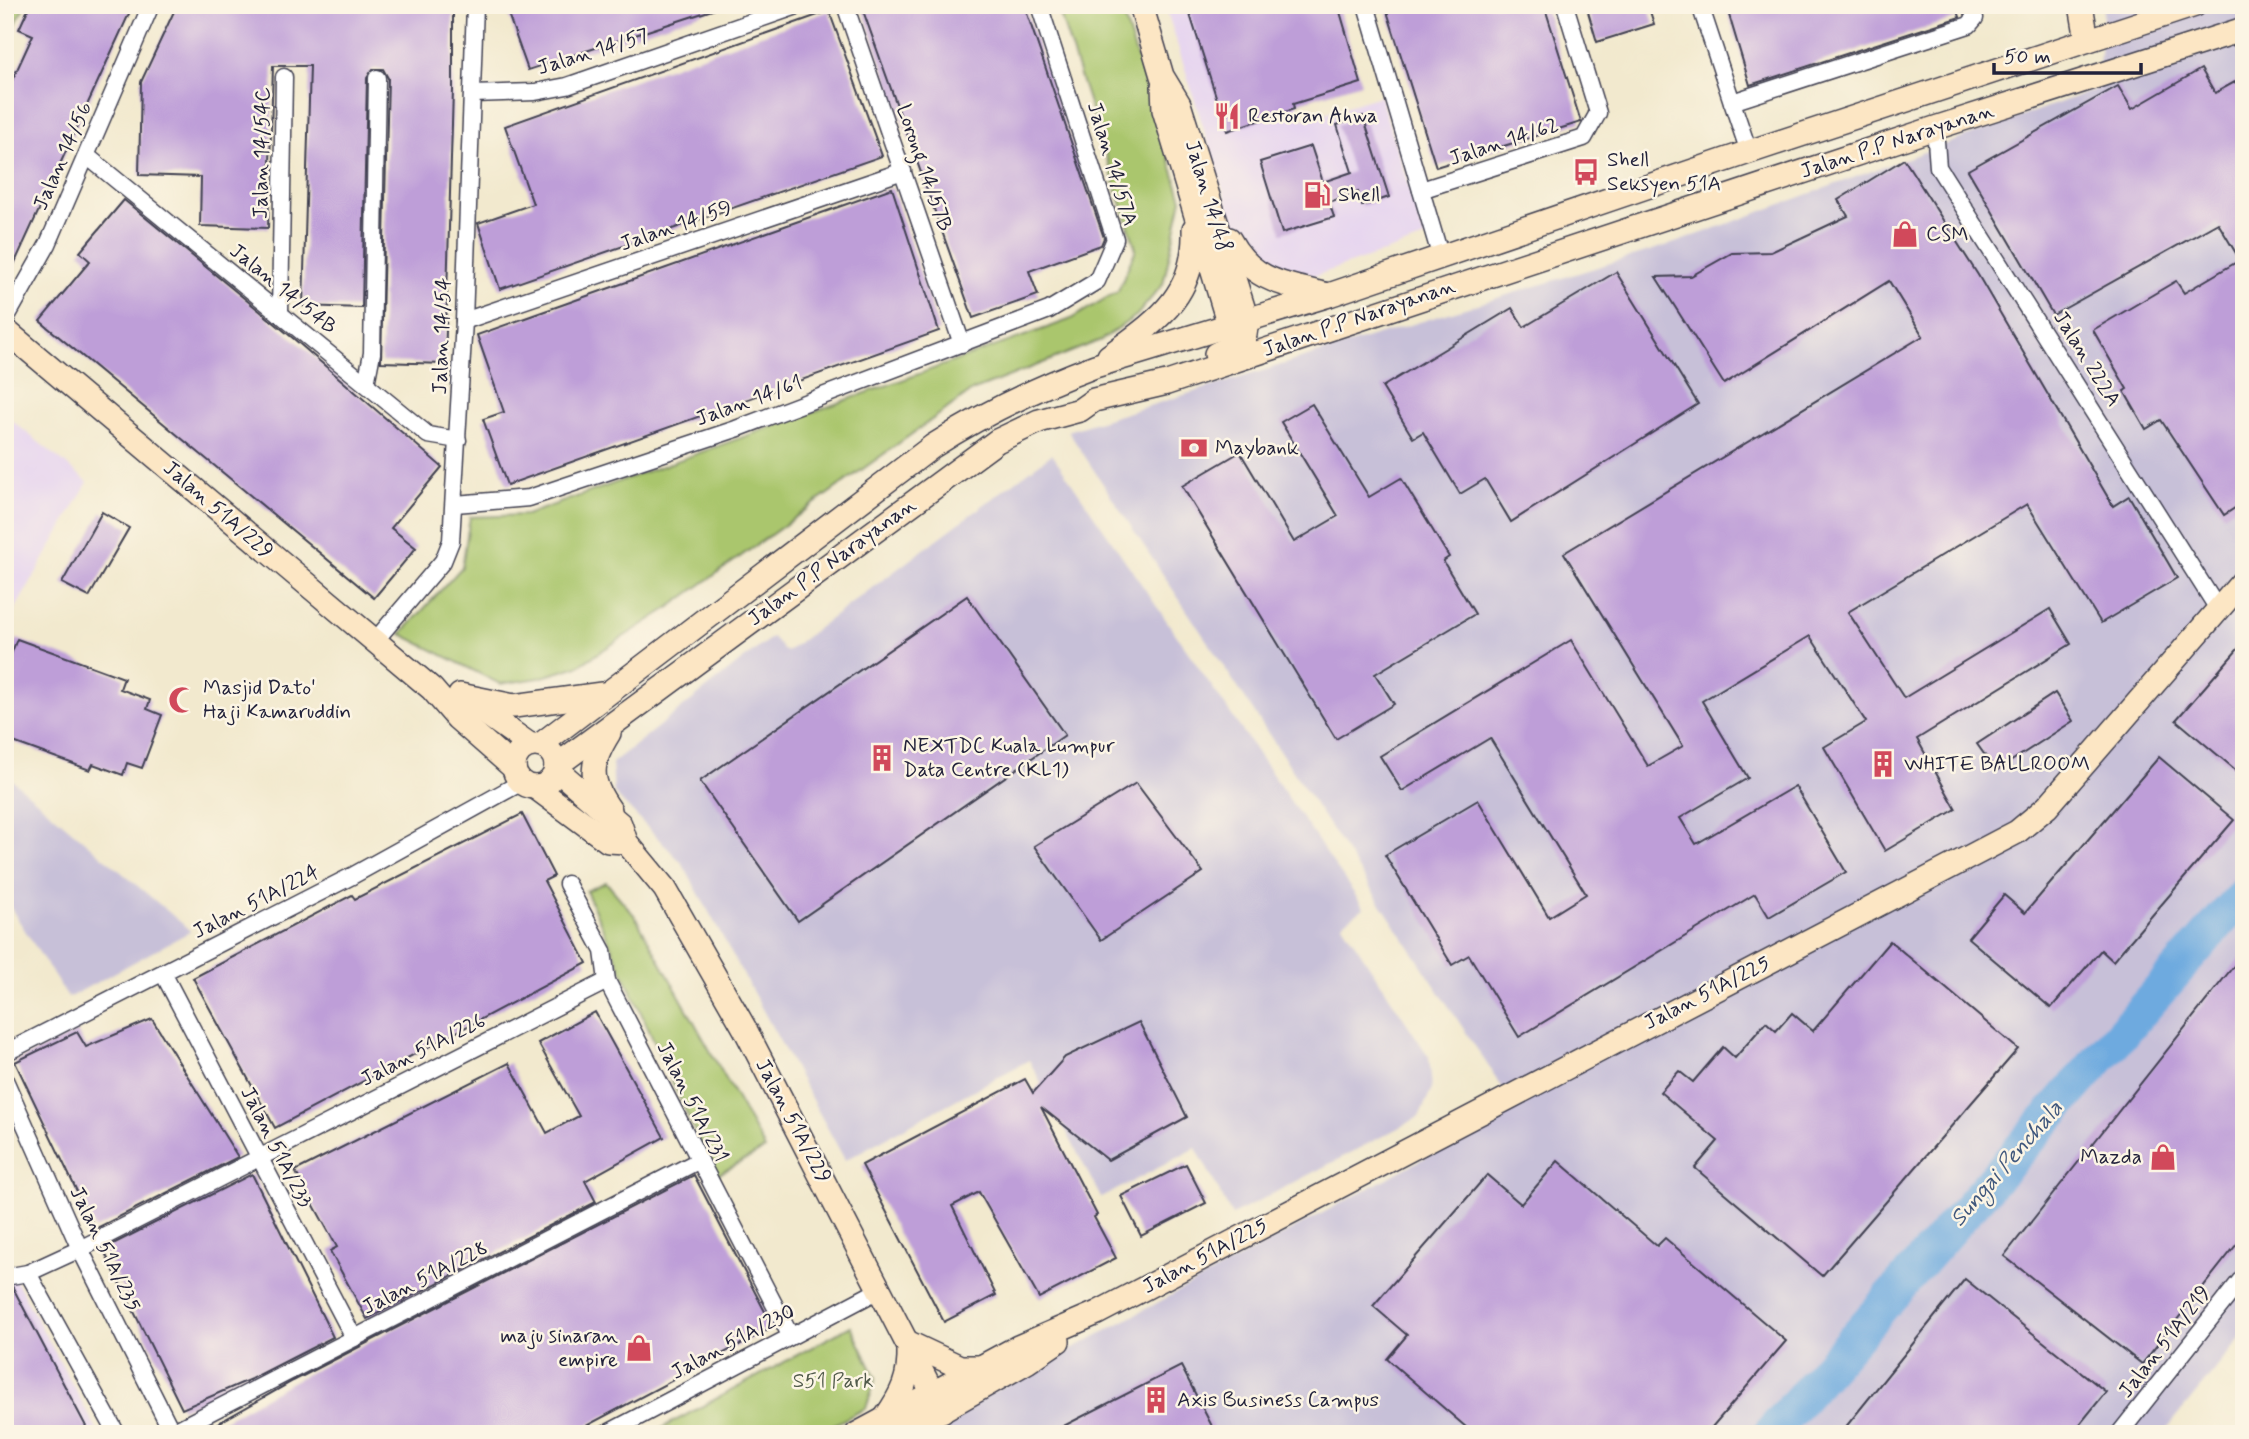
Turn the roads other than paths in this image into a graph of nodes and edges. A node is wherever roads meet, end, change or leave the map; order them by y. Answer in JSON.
{"nodes":[{"id":1,"x":151,"y":5,"type":"edge"},
{"id":2,"x":475,"y":5,"type":"edge"},
{"id":3,"x":800,"y":5,"type":"edge"},
{"id":4,"x":845,"y":5,"type":"edge"},
{"id":5,"x":1039,"y":5,"type":"edge"},
{"id":6,"x":1140,"y":5,"type":"edge"},
{"id":7,"x":1366,"y":5,"type":"edge"},
{"id":8,"x":1565,"y":5,"type":"edge"},
{"id":9,"x":1700,"y":5,"type":"edge"},
{"id":10,"x":1971,"y":5,"type":"edge"},
{"id":11,"x":2081,"y":5,"type":"edge"},
{"id":12,"x":2195,"y":5,"type":"edge"},
{"id":13,"x":2244,"y":29,"type":"edge"},
{"id":14,"x":2087,"y":40,"type":"junction"},
{"id":15,"x":284,"y":76,"type":"dead end"},
{"id":16,"x":377,"y":78,"type":"dead end"},
{"id":17,"x":473,"y":94,"type":"junction"},
{"id":18,"x":1732,"y":102,"type":"junction"},
{"id":19,"x":1935,"y":128,"type":"junction"},
{"id":20,"x":1749,"y":152,"type":"junction"},
{"id":21,"x":87,"y":156,"type":"junction"},
{"id":22,"x":902,"y":171,"type":"junction"},
{"id":23,"x":1421,"y":190,"type":"junction"},
{"id":24,"x":1202,"y":207,"type":"junction"},
{"id":25,"x":1441,"y":258,"type":"junction"},
{"id":26,"x":1329,"y":295,"type":"junction"},
{"id":27,"x":1049,"y":310,"type":"joint"},
{"id":28,"x":280,"y":314,"type":"junction"},
{"id":29,"x":5,"y":320,"type":"edge"},
{"id":30,"x":464,"y":321,"type":"junction"},
{"id":31,"x":1240,"y":329,"type":"junction"},
{"id":32,"x":1329,"y":329,"type":"junction"},
{"id":33,"x":5,"y":330,"type":"edge"},
{"id":34,"x":962,"y":344,"type":"junction"},
{"id":35,"x":1096,"y":366,"type":"junction"},
{"id":36,"x":366,"y":384,"type":"junction"},
{"id":37,"x":1094,"y":400,"type":"junction"},
{"id":38,"x":458,"y":440,"type":"junction"},
{"id":39,"x":456,"y":505,"type":"junction"},
{"id":40,"x":2244,"y":580,"type":"edge"},
{"id":41,"x":2218,"y":609,"type":"junction"},
{"id":42,"x":374,"y":642,"type":"junction"},
{"id":43,"x":432,"y":689,"type":"junction"},
{"id":44,"x":604,"y":694,"type":"junction"},
{"id":45,"x":460,"y":695,"type":"junction"},
{"id":46,"x":615,"y":725,"type":"junction"},
{"id":47,"x":535,"y":745,"type":"junction"},
{"id":48,"x":556,"y":767,"type":"junction"},
{"id":49,"x":523,"y":779,"type":"junction"},
{"id":50,"x":623,"y":833,"type":"junction"},
{"id":51,"x":567,"y":884,"type":"dead end"},
{"id":52,"x":163,"y":973,"type":"junction"},
{"id":53,"x":607,"y":981,"type":"junction"},
{"id":54,"x":5,"y":1053,"type":"edge"},
{"id":55,"x":5,"y":1080,"type":"edge"},
{"id":56,"x":258,"y":1157,"type":"junction"},
{"id":57,"x":698,"y":1161,"type":"junction"},
{"id":58,"x":79,"y":1249,"type":"junction"},
{"id":59,"x":28,"y":1273,"type":"junction"},
{"id":60,"x":2244,"y":1276,"type":"edge"},
{"id":61,"x":5,"y":1277,"type":"edge"},
{"id":62,"x":881,"y":1289,"type":"junction"},
{"id":63,"x":1097,"y":1313,"type":"junction"},
{"id":64,"x":790,"y":1335,"type":"junction"},
{"id":65,"x":354,"y":1338,"type":"junction"},
{"id":66,"x":909,"y":1343,"type":"junction"},
{"id":67,"x":984,"y":1367,"type":"junction"},
{"id":68,"x":938,"y":1403,"type":"junction"},
{"id":69,"x":892,"y":1427,"type":"edge"},
{"id":70,"x":173,"y":1433,"type":"edge"},
{"id":71,"x":117,"y":1434,"type":"edge"},
{"id":72,"x":607,"y":1434,"type":"edge"},
{"id":73,"x":857,"y":1434,"type":"edge"},
{"id":74,"x":2119,"y":1434,"type":"edge"}],
"edges":[{"from":1,"to":21,"type":"street","name":"Jalan 14/56"},
{"from":2,"to":17,"type":"street","name":"Jalan 14/54"},
{"from":3,"to":17,"type":"street","name":"Jalan 14/57"},
{"from":4,"to":22,"type":"street","name":"Lorong 14/57B"},
{"from":5,"to":27,"type":"street","name":"Jalan 14/57A"},
{"from":6,"to":24,"type":"main road","name":"Jalan 14/48"},
{"from":7,"to":23,"type":"street"},
{"from":8,"to":23,"type":"street","name":"Jalan 14/62"},
{"from":9,"to":18,"type":"street"},
{"from":10,"to":18,"type":"street"},
{"from":11,"to":14,"type":"main road"},
{"from":12,"to":14,"type":"main road","name":"Jalan P.P Narayanan"},
{"from":13,"to":19,"type":"main road","name":"Jalan P.P Narayanan"},
{"from":14,"to":20,"type":"main road","name":"Jalan P.P Narayanan"},
{"from":15,"to":28,"type":"street","name":"Jalan 14/54C"},
{"from":16,"to":36,"type":"street"},
{"from":17,"to":30,"type":"street","name":"Jalan 14/54"},
{"from":18,"to":20,"type":"street"},
{"from":19,"to":32,"type":"main road","name":"Jalan P.P Narayanan"},
{"from":19,"to":41,"type":"street","name":"Jalan 222A"},
{"from":20,"to":25,"type":"main road","name":"Jalan P.P Narayanan"},
{"from":21,"to":28,"type":"street","name":"Jalan 14/54B"},
{"from":21,"to":29,"type":"street","name":"Jalan 14/56"},
{"from":22,"to":30,"type":"street","name":"Jalan 14/59"},
{"from":22,"to":34,"type":"street","name":"Lorong 14/57B"},
{"from":23,"to":25,"type":"street"},
{"from":24,"to":26,"type":"main road"},
{"from":24,"to":31,"type":"main road","name":"Jalan 14/48"},
{"from":24,"to":35,"type":"main road"},
{"from":25,"to":26,"type":"main road","name":"Jalan P.P Narayanan"},
{"from":26,"to":31,"type":"main road","name":"Jalan P.P Narayanan"},
{"from":27,"to":34,"type":"street","name":"Jalan 14/61"},
{"from":28,"to":36,"type":"street","name":"Jalan 14/54B"},
{"from":30,"to":38,"type":"street","name":"Jalan 14/54"},
{"from":31,"to":32,"type":"main road"},
{"from":31,"to":35,"type":"main road","name":"Jalan P.P Narayanan"},
{"from":31,"to":37,"type":"main road"},
{"from":32,"to":37,"type":"main road","name":"Jalan P.P Narayanan"},
{"from":33,"to":42,"type":"main road","name":"Jalan 51A/229"},
{"from":34,"to":39,"type":"street","name":"Jalan 14/61"},
{"from":35,"to":44,"type":"main road","name":"Jalan P.P Narayanan"},
{"from":36,"to":38,"type":"street","name":"Jalan 14/54B"},
{"from":37,"to":46,"type":"main road","name":"Jalan P.P Narayanan"},
{"from":38,"to":39,"type":"street","name":"Jalan 14/54"},
{"from":39,"to":42,"type":"street","name":"Jalan 14/54"},
{"from":40,"to":41,"type":"main road","name":"Jalan 51A/225"},
{"from":41,"to":63,"type":"main road","name":"Jalan 51A/225"},
{"from":42,"to":43,"type":"main road","name":"Jalan 51A/229"},
{"from":43,"to":45,"type":"main road","name":"Jalan 51A/229"},
{"from":43,"to":49,"type":"main road","name":"Jalan 51A/229"},
{"from":44,"to":45,"type":"main road"},
{"from":44,"to":47,"type":"main road","name":"Jalan P.P Narayanan"},
{"from":45,"to":47,"type":"main road","name":"Jalan 51A/229"},
{"from":46,"to":48,"type":"main road","name":"Jalan P.P Narayanan"},
{"from":46,"to":50,"type":"main road"},
{"from":47,"to":48,"type":"main road"},
{"from":47,"to":49,"type":"main road"},
{"from":48,"to":49,"type":"main road"},
{"from":48,"to":50,"type":"main road","name":"Jalan 51A/229"},
{"from":49,"to":50,"type":"main road","name":"Jalan 51A/229"},
{"from":49,"to":52,"type":"street","name":"Jalan 51A/224"},
{"from":50,"to":62,"type":"main road","name":"Jalan 51A/229"},
{"from":51,"to":53,"type":"street","name":"Jalan 51A/231"},
{"from":52,"to":54,"type":"street","name":"Jalan 51A/224"},
{"from":52,"to":56,"type":"street","name":"Jalan 51A/233"},
{"from":53,"to":56,"type":"street","name":"Jalan 51A/226"},
{"from":53,"to":57,"type":"street","name":"Jalan 51A/231"},
{"from":55,"to":58,"type":"street","name":"Jalan 51A/235"},
{"from":56,"to":58,"type":"street","name":"Jalan 51A/226"},
{"from":56,"to":65,"type":"street","name":"Jalan 51A/233"},
{"from":57,"to":64,"type":"street","name":"Jalan 51A/231"},
{"from":57,"to":65,"type":"street","name":"Jalan 51A/228"},
{"from":58,"to":59,"type":"street","name":"Jalan 51A/226"},
{"from":58,"to":70,"type":"street","name":"Jalan 51A/235"},
{"from":59,"to":61,"type":"street","name":"Jalan 51A/226"},
{"from":59,"to":71,"type":"street"},
{"from":60,"to":74,"type":"street","name":"Jalan 51A/219"},
{"from":62,"to":64,"type":"street","name":"Jalan 51A/230"},
{"from":62,"to":66,"type":"main road","name":"Jalan 51A/229"},
{"from":63,"to":67,"type":"main road","name":"Jalan 51A/225"},
{"from":63,"to":68,"type":"main road","name":"Jalan 51A/225"},
{"from":64,"to":72,"type":"street","name":"Jalan 51A/230"},
{"from":65,"to":70,"type":"street","name":"Jalan 51A/228"},
{"from":66,"to":67,"type":"main road"},
{"from":66,"to":68,"type":"main road","name":"Jalan 51A/229"},
{"from":66,"to":69,"type":"main road"},
{"from":67,"to":68,"type":"main road","name":"Jalan 51A/225"},
{"from":68,"to":69,"type":"main road","name":"Jalan 51A/225"},
{"from":69,"to":73,"type":"main road","name":"Jalan 51A/225"}]}
